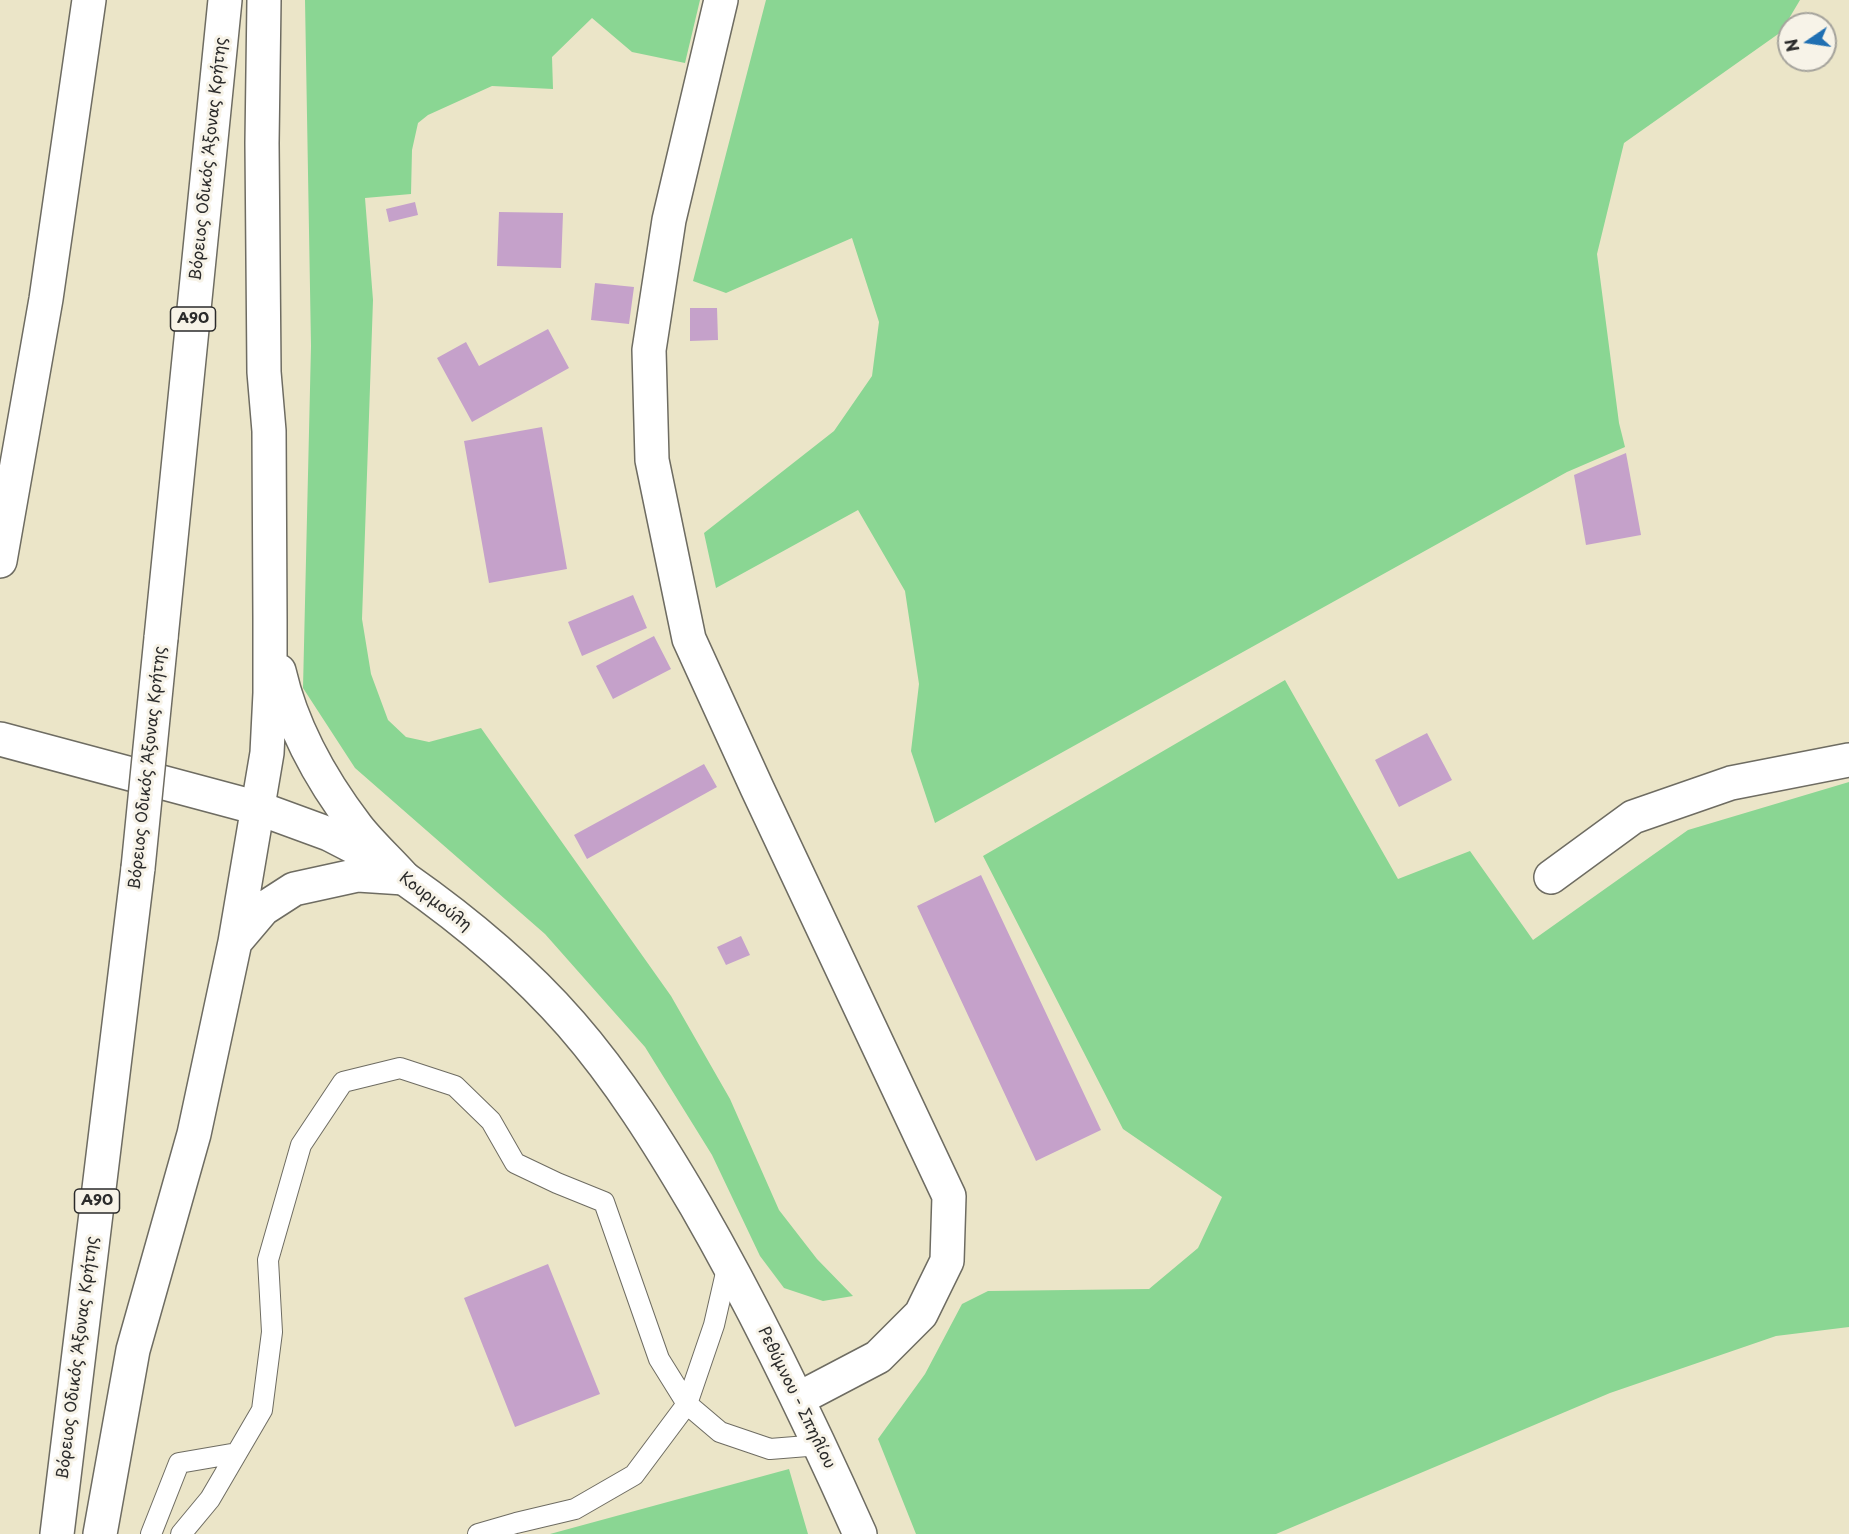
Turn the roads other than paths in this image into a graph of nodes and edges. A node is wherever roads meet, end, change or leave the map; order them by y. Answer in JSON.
{"nodes":[{"id":1,"x":89,"y":0,"type":"edge"},
{"id":2,"x":225,"y":0,"type":"edge"},
{"id":3,"x":264,"y":0,"type":"edge"},
{"id":4,"x":721,"y":0,"type":"edge"},
{"id":5,"x":0,"y":561,"type":"edge"},
{"id":6,"x":270,"y":619,"type":"junction"},
{"id":7,"x":0,"y":739,"type":"edge"},
{"id":8,"x":1849,"y":760,"type":"edge"},
{"id":9,"x":258,"y":808,"type":"junction"},
{"id":10,"x":1551,"y":877,"type":"dead end"},
{"id":11,"x":404,"y":878,"type":"junction"},
{"id":12,"x":235,"y":942,"type":"junction"},
{"id":13,"x":729,"y":1263,"type":"junction"},
{"id":14,"x":798,"y":1399,"type":"junction"},
{"id":15,"x":687,"y":1404,"type":"junction"},
{"id":16,"x":820,"y":1445,"type":"junction"},
{"id":17,"x":237,"y":1453,"type":"junction"},
{"id":18,"x":57,"y":1534,"type":"edge"},
{"id":19,"x":100,"y":1534,"type":"edge"},
{"id":20,"x":151,"y":1534,"type":"edge"},
{"id":21,"x":181,"y":1534,"type":"edge"},
{"id":22,"x":478,"y":1534,"type":"edge"},
{"id":23,"x":860,"y":1534,"type":"edge"}],
"edges":[{"from":1,"to":5,"type":"main road"},
{"from":2,"to":18,"type":"main road","name":"Βόρειος Οδικός Άξονας Κρήτης","number":"Α90","bridge":true},
{"from":3,"to":6,"type":"main road"},
{"from":4,"to":14,"type":"main road"},
{"from":6,"to":9,"type":"main road"},
{"from":6,"to":11,"type":"main road"},
{"from":7,"to":9,"type":"main road","name":"Κουρμούλη"},
{"from":8,"to":10,"type":"main road"},
{"from":9,"to":11,"type":"main road","name":"Κουρμούλη"},
{"from":9,"to":12,"type":"main road"},
{"from":11,"to":12,"type":"main road"},
{"from":11,"to":13,"type":"main road","name":"Κουρμούλη"},
{"from":12,"to":19,"type":"main road"},
{"from":13,"to":14,"type":"main road","name":"Ρεθύμνου - Σπηλίου"},
{"from":13,"to":15,"type":"lane"},
{"from":14,"to":16,"type":"main road","name":"Ρεθύμνου - Σπηλίου"},
{"from":15,"to":16,"type":"lane"},
{"from":15,"to":17,"type":"lane"},
{"from":15,"to":22,"type":"lane"},
{"from":16,"to":23,"type":"main road","name":"Ρεθύμνου - Σπηλίου"},
{"from":17,"to":20,"type":"lane"},
{"from":17,"to":21,"type":"lane"}]}
